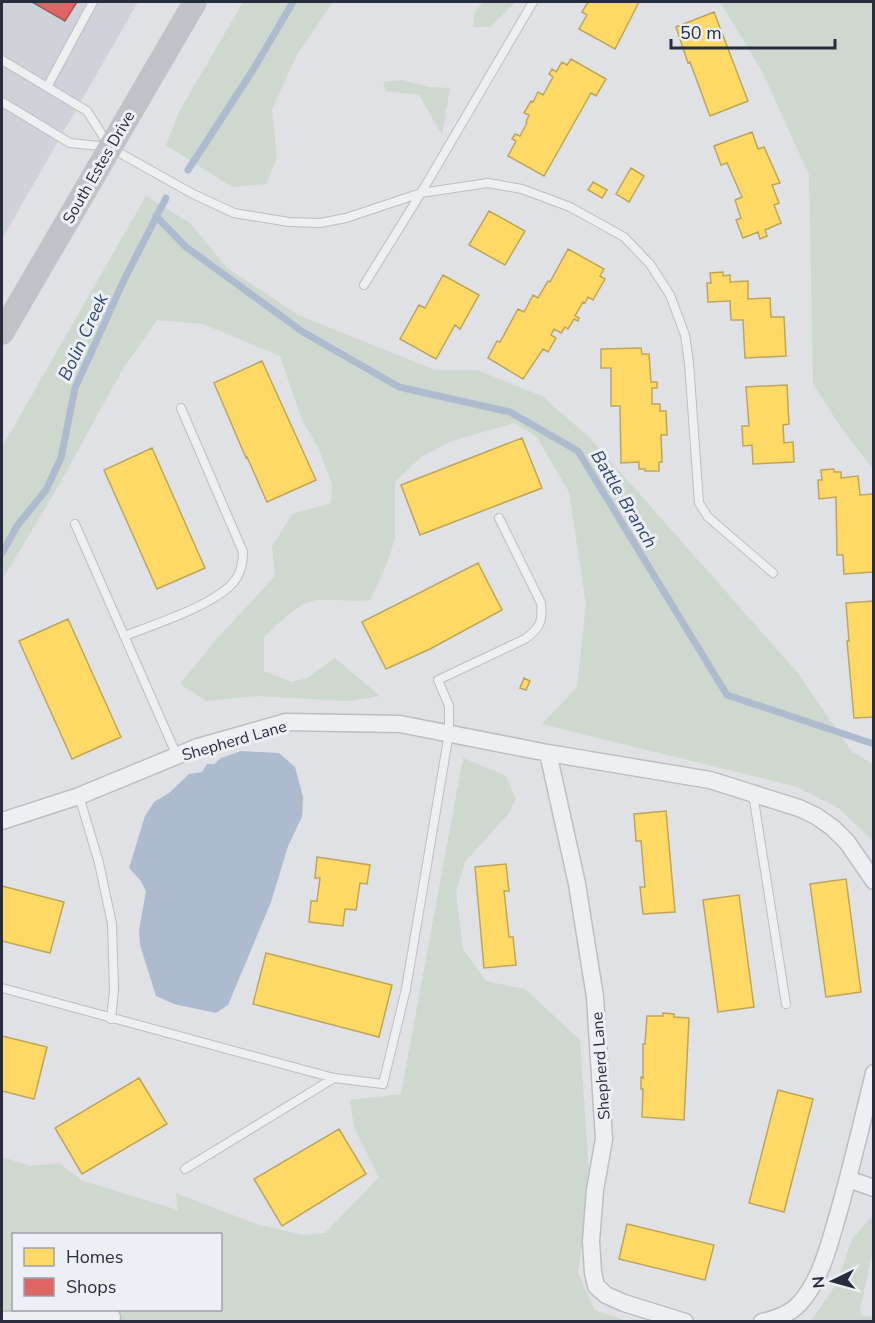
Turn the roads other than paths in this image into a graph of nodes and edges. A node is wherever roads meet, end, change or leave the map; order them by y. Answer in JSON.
{"nodes":[{"id":1,"x":93,"y":2,"type":"edge"},
{"id":2,"x":195,"y":2,"type":"edge"},
{"id":3,"x":533,"y":2,"type":"edge"},
{"id":4,"x":2,"y":60,"type":"edge"},
{"id":5,"x":47,"y":87,"type":"junction"},
{"id":6,"x":2,"y":102,"type":"edge"},
{"id":7,"x":110,"y":147,"type":"junction"},
{"id":8,"x":421,"y":192,"type":"junction"},
{"id":9,"x":364,"y":285,"type":"dead end"},
{"id":10,"x":2,"y":333,"type":"edge"},
{"id":11,"x":181,"y":408,"type":"dead end"},
{"id":12,"x":499,"y":518,"type":"dead end"},
{"id":13,"x":75,"y":524,"type":"dead end"},
{"id":14,"x":773,"y":573,"type":"dead end"},
{"id":15,"x":124,"y":636,"type":"junction"},
{"id":16,"x":449,"y":733,"type":"junction"},
{"id":17,"x":548,"y":753,"type":"junction"},
{"id":18,"x":177,"y":756,"type":"junction"},
{"id":19,"x":753,"y":794,"type":"junction"},
{"id":20,"x":79,"y":796,"type":"junction"},
{"id":21,"x":2,"y":821,"type":"edge"},
{"id":22,"x":873,"y":881,"type":"edge"},
{"id":23,"x":2,"y":988,"type":"edge"},
{"id":24,"x":786,"y":1004,"type":"dead end"},
{"id":25,"x":111,"y":1019,"type":"junction"},
{"id":26,"x":873,"y":1072,"type":"edge"},
{"id":27,"x":334,"y":1078,"type":"junction"},
{"id":28,"x":185,"y":1169,"type":"dead end"},
{"id":29,"x":848,"y":1179,"type":"junction"},
{"id":30,"x":873,"y":1188,"type":"edge"},
{"id":31,"x":112,"y":1317,"type":"dead end"},
{"id":32,"x":2,"y":1320,"type":"edge"},
{"id":33,"x":685,"y":1322,"type":"edge"},
{"id":34,"x":762,"y":1322,"type":"edge"}],
"edges":[{"from":1,"to":5,"type":"lane"},
{"from":2,"to":7,"type":"main road","name":"South Estes Drive"},
{"from":3,"to":8,"type":"lane"},
{"from":4,"to":5,"type":"lane"},
{"from":5,"to":7,"type":"lane"},
{"from":6,"to":7,"type":"lane"},
{"from":7,"to":8,"type":"lane"},
{"from":7,"to":10,"type":"main road","name":"South Estes Drive"},
{"from":8,"to":9,"type":"lane"},
{"from":8,"to":14,"type":"lane"},
{"from":11,"to":15,"type":"lane"},
{"from":12,"to":16,"type":"lane"},
{"from":13,"to":15,"type":"lane"},
{"from":15,"to":18,"type":"lane"},
{"from":16,"to":17,"type":"street","name":"Shepherd Lane"},
{"from":16,"to":18,"type":"street","name":"Shepherd Lane"},
{"from":16,"to":27,"type":"lane"},
{"from":17,"to":19,"type":"street","name":"Shepherd Lane"},
{"from":17,"to":33,"type":"street","name":"Shepherd Lane"},
{"from":18,"to":20,"type":"street","name":"Shepherd Lane"},
{"from":19,"to":22,"type":"street","name":"Shepherd Lane"},
{"from":19,"to":24,"type":"lane"},
{"from":20,"to":21,"type":"street","name":"Shepherd Lane"},
{"from":20,"to":25,"type":"lane"},
{"from":23,"to":25,"type":"lane"},
{"from":25,"to":27,"type":"lane"},
{"from":26,"to":29,"type":"street"},
{"from":27,"to":28,"type":"lane"},
{"from":29,"to":30,"type":"street"},
{"from":29,"to":34,"type":"street"},
{"from":31,"to":32,"type":"street"}]}
